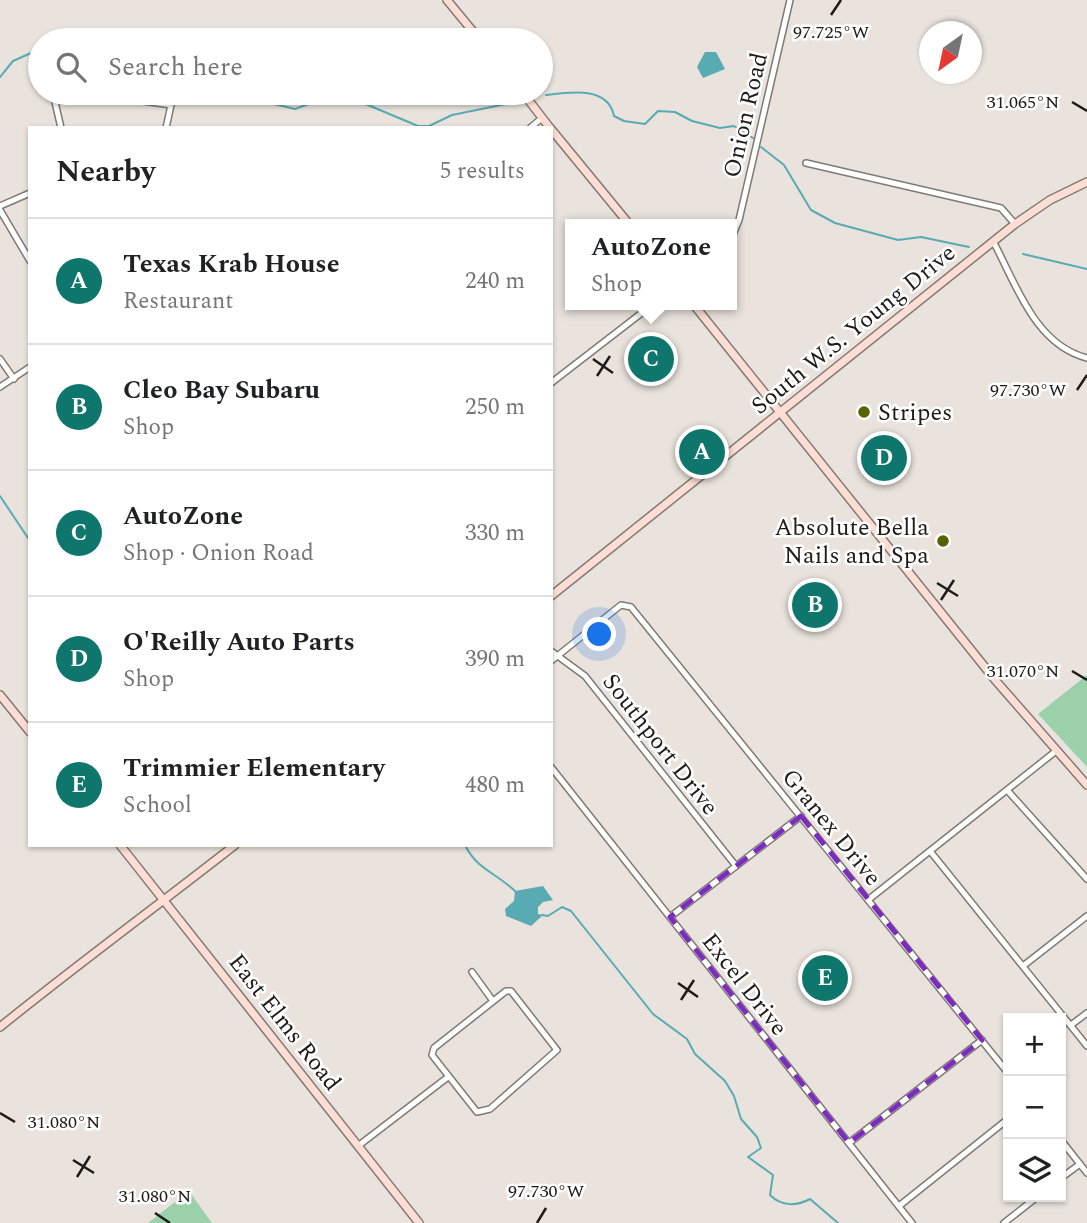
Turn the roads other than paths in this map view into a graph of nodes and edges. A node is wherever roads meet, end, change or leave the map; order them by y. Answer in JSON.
{"nodes":[{"id":1,"x":447,"y":0,"type":"edge"},
{"id":2,"x":790,"y":0,"type":"edge"},
{"id":3,"x":470,"y":28,"type":"edge"},
{"id":4,"x":56,"y":105,"type":"edge"},
{"id":5,"x":171,"y":105,"type":"edge"},
{"id":6,"x":532,"y":105,"type":"edge"},
{"id":7,"x":542,"y":118,"type":"junction"},
{"id":8,"x":61,"y":126,"type":"edge"},
{"id":9,"x":166,"y":126,"type":"edge"},
{"id":10,"x":532,"y":126,"type":"edge"},
{"id":11,"x":549,"y":126,"type":"edge"},
{"id":12,"x":553,"y":131,"type":"edge"},
{"id":13,"x":806,"y":163,"type":"dead end"},
{"id":14,"x":1087,"y":182,"type":"edge"},
{"id":15,"x":28,"y":194,"type":"edge"},
{"id":16,"x":0,"y":208,"type":"edge"},
{"id":17,"x":625,"y":219,"type":"edge"},
{"id":18,"x":1014,"y":224,"type":"junction"},
{"id":19,"x":737,"y":225,"type":"edge"},
{"id":20,"x":993,"y":241,"type":"junction"},
{"id":21,"x":28,"y":257,"type":"edge"},
{"id":22,"x":646,"y":310,"type":"edge"},
{"id":23,"x":698,"y":310,"type":"edge"},
{"id":24,"x":1087,"y":358,"type":"edge"},
{"id":25,"x":0,"y":359,"type":"edge"},
{"id":26,"x":28,"y":368,"type":"edge"},
{"id":27,"x":14,"y":379,"type":"junction"},
{"id":28,"x":553,"y":381,"type":"edge"},
{"id":29,"x":0,"y":387,"type":"edge"},
{"id":30,"x":781,"y":412,"type":"junction"},
{"id":31,"x":553,"y":594,"type":"edge"},
{"id":32,"x":553,"y":652,"type":"edge"},
{"id":33,"x":558,"y":655,"type":"junction"},
{"id":34,"x":553,"y":659,"type":"edge"},
{"id":35,"x":0,"y":695,"type":"edge"},
{"id":36,"x":28,"y":730,"type":"edge"},
{"id":37,"x":1056,"y":751,"type":"junction"},
{"id":38,"x":553,"y":770,"type":"edge"},
{"id":39,"x":1087,"y":785,"type":"edge"},
{"id":40,"x":1007,"y":790,"type":"junction"},
{"id":41,"x":801,"y":816,"type":"junction"},
{"id":42,"x":122,"y":847,"type":"edge"},
{"id":43,"x":232,"y":847,"type":"edge"},
{"id":44,"x":930,"y":851,"type":"junction"},
{"id":45,"x":736,"y":866,"type":"junction"},
{"id":46,"x":1087,"y":878,"type":"edge"},
{"id":47,"x":869,"y":900,"type":"junction"},
{"id":48,"x":164,"y":901,"type":"junction"},
{"id":49,"x":1087,"y":916,"type":"edge"},
{"id":50,"x":670,"y":917,"type":"junction"},
{"id":51,"x":1023,"y":966,"type":"junction"},
{"id":52,"x":471,"y":972,"type":"dead end"},
{"id":53,"x":493,"y":1001,"type":"junction"},
{"id":54,"x":1087,"y":1013,"type":"edge"},
{"id":55,"x":1071,"y":1026,"type":"junction"},
{"id":56,"x":0,"y":1027,"type":"edge"},
{"id":57,"x":982,"y":1040,"type":"junction"},
{"id":58,"x":1087,"y":1046,"type":"edge"},
{"id":59,"x":1003,"y":1067,"type":"edge"},
{"id":60,"x":448,"y":1077,"type":"junction"},
{"id":61,"x":1003,"y":1123,"type":"edge"},
{"id":62,"x":849,"y":1143,"type":"junction"},
{"id":63,"x":358,"y":1146,"type":"junction"},
{"id":64,"x":1066,"y":1146,"type":"edge"},
{"id":65,"x":1080,"y":1164,"type":"junction"},
{"id":66,"x":1087,"y":1173,"type":"edge"},
{"id":67,"x":1066,"y":1174,"type":"edge"},
{"id":68,"x":1031,"y":1202,"type":"edge"},
{"id":69,"x":899,"y":1206,"type":"junction"},
{"id":70,"x":419,"y":1223,"type":"edge"},
{"id":71,"x":912,"y":1223,"type":"edge"},
{"id":72,"x":1004,"y":1223,"type":"edge"}],
"edges":[{"from":1,"to":3,"type":"main road"},
{"from":2,"to":19,"type":"street","name":"Onion Road"},
{"from":4,"to":8,"type":"street"},
{"from":5,"to":9,"type":"street"},
{"from":6,"to":7,"type":"main road"},
{"from":7,"to":10,"type":"street"},
{"from":7,"to":11,"type":"main road"},
{"from":12,"to":17,"type":"main road"},
{"from":13,"to":18,"type":"street"},
{"from":14,"to":18,"type":"main road","name":"South W.S. Young Drive"},
{"from":15,"to":16,"type":"street"},
{"from":16,"to":21,"type":"street"},
{"from":18,"to":20,"type":"main road","name":"South W.S. Young Drive"},
{"from":20,"to":24,"type":"street"},
{"from":20,"to":30,"type":"main road","name":"South W.S. Young Drive"},
{"from":22,"to":28,"type":"street"},
{"from":23,"to":30,"type":"main road"},
{"from":25,"to":27,"type":"street"},
{"from":26,"to":27,"type":"street"},
{"from":27,"to":29,"type":"street"},
{"from":30,"to":31,"type":"main road","name":"South W.S. Young Drive"},
{"from":30,"to":37,"type":"main road"},
{"from":32,"to":33,"type":"street","name":"Southport Drive"},
{"from":33,"to":34,"type":"street"},
{"from":33,"to":41,"type":"street","name":"Granex Drive"},
{"from":33,"to":45,"type":"street","name":"Southport Drive"},
{"from":35,"to":36,"type":"main road"},
{"from":37,"to":39,"type":"main road"},
{"from":37,"to":40,"type":"street"},
{"from":38,"to":50,"type":"street","name":"Excel Drive"},
{"from":40,"to":44,"type":"street"},
{"from":40,"to":46,"type":"street"},
{"from":41,"to":45,"type":"street"},
{"from":41,"to":47,"type":"street","name":"Granex Drive"},
{"from":42,"to":48,"type":"main road","name":"East Elms Road"},
{"from":43,"to":48,"type":"main road"},
{"from":44,"to":47,"type":"street"},
{"from":44,"to":51,"type":"street"},
{"from":45,"to":50,"type":"street"},
{"from":47,"to":57,"type":"street","name":"Granex Drive"},
{"from":48,"to":56,"type":"main road"},
{"from":48,"to":63,"type":"main road","name":"East Elms Road"},
{"from":49,"to":51,"type":"street"},
{"from":50,"to":62,"type":"street","name":"Excel Drive"},
{"from":51,"to":55,"type":"street"},
{"from":52,"to":53,"type":"street"},
{"from":53,"to":60,"type":"street"},
{"from":53,"to":60,"type":"street"},
{"from":54,"to":55,"type":"street"},
{"from":55,"to":58,"type":"street"},
{"from":57,"to":59,"type":"street","name":"Granex Drive"},
{"from":57,"to":62,"type":"street"},
{"from":60,"to":63,"type":"street"},
{"from":61,"to":69,"type":"street"},
{"from":62,"to":69,"type":"street","name":"Excel Drive"},
{"from":63,"to":70,"type":"main road","name":"East Elms Road"},
{"from":64,"to":65,"type":"street"},
{"from":65,"to":66,"type":"street"},
{"from":65,"to":67,"type":"street"},
{"from":68,"to":72,"type":"street"},
{"from":69,"to":71,"type":"street","name":"Excel Drive"}]}
